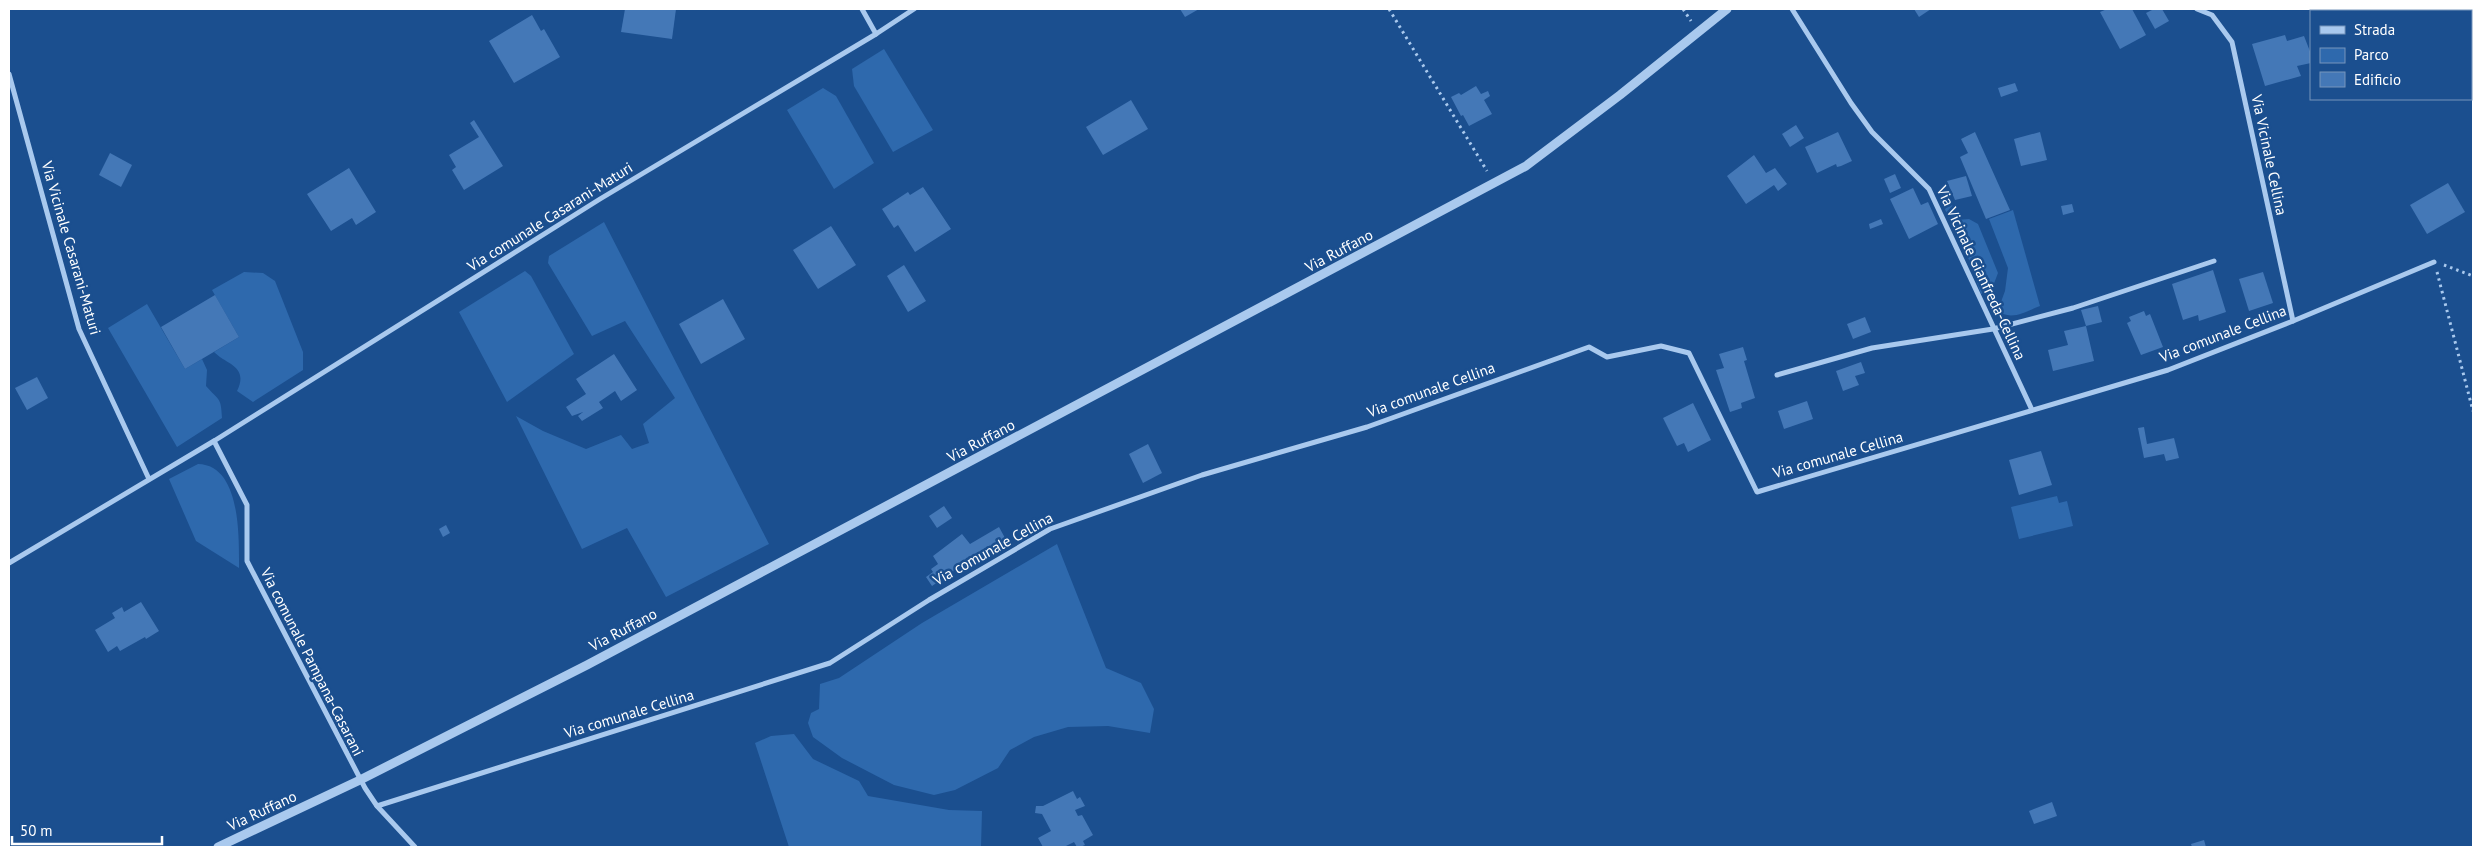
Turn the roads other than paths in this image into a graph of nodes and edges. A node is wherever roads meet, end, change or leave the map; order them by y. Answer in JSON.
{"nodes":[{"id":1,"x":862,"y":9,"type":"edge"},
{"id":2,"x":914,"y":9,"type":"edge"},
{"id":3,"x":1727,"y":9,"type":"edge"},
{"id":4,"x":1792,"y":9,"type":"edge"},
{"id":5,"x":2197,"y":9,"type":"edge"},
{"id":6,"x":876,"y":34,"type":"junction"},
{"id":7,"x":9,"y":74,"type":"edge"},
{"id":8,"x":2214,"y":261,"type":"dead end"},
{"id":9,"x":2434,"y":262,"type":"road end"},
{"id":10,"x":2293,"y":321,"type":"junction"},
{"id":11,"x":1993,"y":329,"type":"junction"},
{"id":12,"x":1777,"y":375,"type":"dead end"},
{"id":13,"x":2032,"y":410,"type":"junction"},
{"id":14,"x":214,"y":441,"type":"junction"},
{"id":15,"x":149,"y":479,"type":"junction"},
{"id":16,"x":9,"y":563,"type":"edge"},
{"id":17,"x":360,"y":780,"type":"junction"},
{"id":18,"x":377,"y":806,"type":"junction"},
{"id":19,"x":218,"y":847,"type":"edge"},
{"id":20,"x":415,"y":847,"type":"edge"}],
"edges":[{"from":1,"to":6,"type":"street"},
{"from":2,"to":6,"type":"street","name":"Via comunale Casarani-Maturi"},
{"from":3,"to":17,"type":"street","name":"Via Ruffano"},
{"from":4,"to":11,"type":"street","name":"Via Vicinale Gianfreda-Cellina"},
{"from":5,"to":10,"type":"street","name":"Via Vicinale Cellina"},
{"from":6,"to":14,"type":"street","name":"Via comunale Casarani-Maturi"},
{"from":7,"to":15,"type":"street","name":"Via Vicinale Casarani-Maturi"},
{"from":8,"to":11,"type":"street"},
{"from":9,"to":10,"type":"street","name":"Via comunale Cellina"},
{"from":10,"to":13,"type":"street","name":"Via comunale Cellina"},
{"from":11,"to":12,"type":"street"},
{"from":11,"to":13,"type":"street","name":"Via Vicinale Gianfreda-Cellina"},
{"from":13,"to":18,"type":"street","name":"Via comunale Cellina"},
{"from":14,"to":15,"type":"street"},
{"from":14,"to":17,"type":"street","name":"Via comunale Pampana-Casarani"},
{"from":15,"to":16,"type":"street"},
{"from":17,"to":18,"type":"street","name":"Via comunale Pampana-Casarani"},
{"from":17,"to":19,"type":"street","name":"Via Ruffano"},
{"from":18,"to":20,"type":"street","name":"Via comunale Pampana-Casarani"}]}
